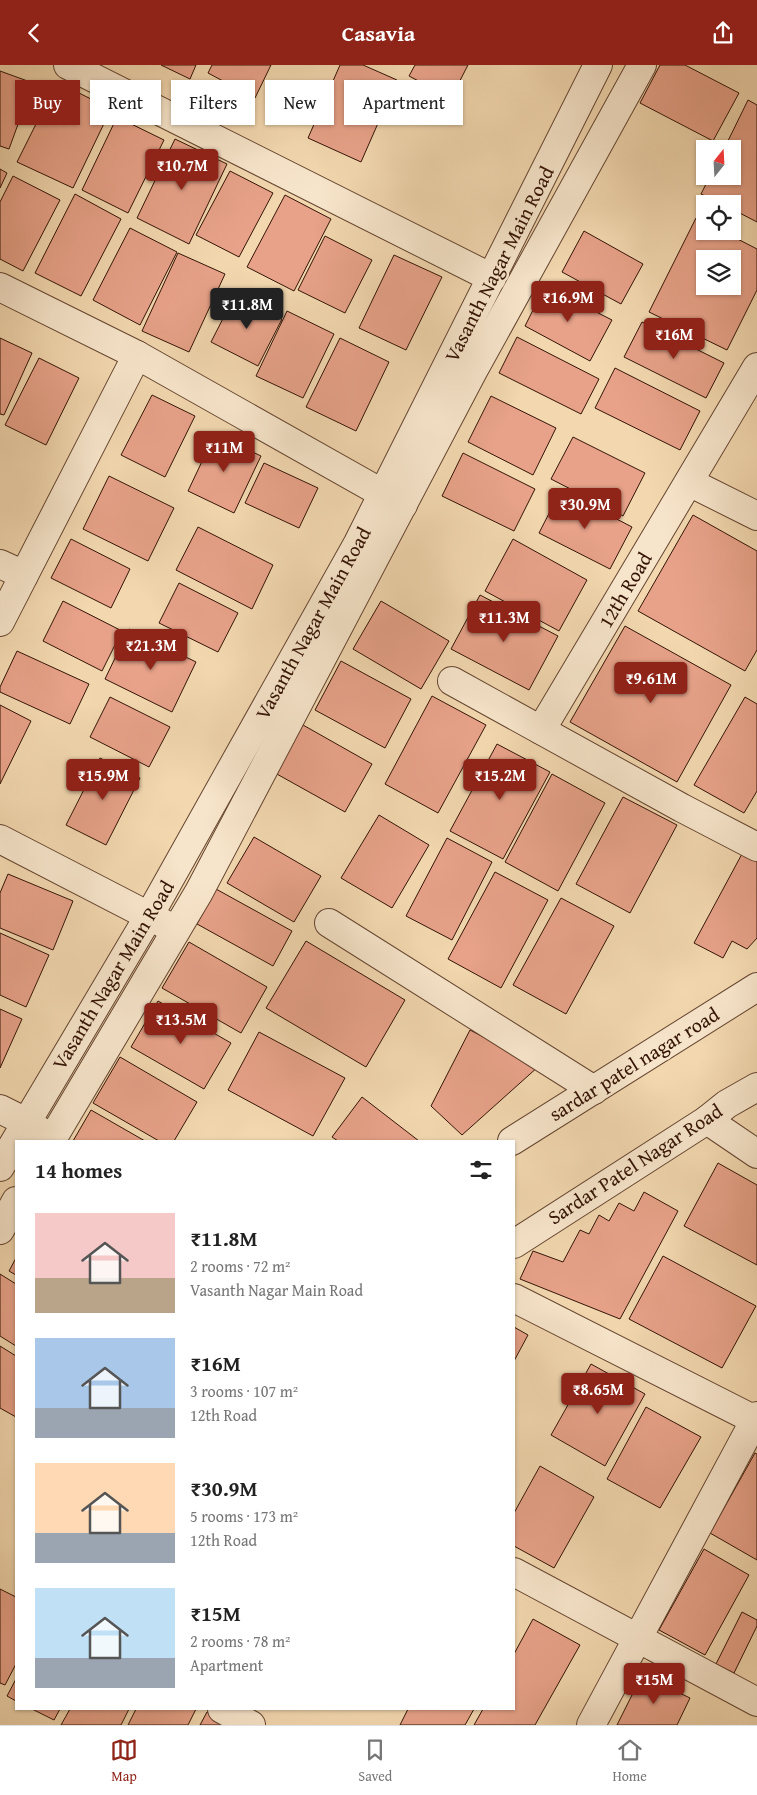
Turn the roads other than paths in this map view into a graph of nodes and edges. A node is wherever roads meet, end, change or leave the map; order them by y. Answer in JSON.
{"nodes":[{"id":1,"x":68,"y":65,"type":"edge"},
{"id":2,"x":598,"y":65,"type":"edge"},
{"id":3,"x":642,"y":65,"type":"edge"},
{"id":4,"x":492,"y":278,"type":"junction"},
{"id":5,"x":0,"y":287,"type":"edge"},
{"id":6,"x":137,"y":355,"type":"junction"},
{"id":7,"x":757,"y":367,"type":"edge"},
{"id":8,"x":689,"y":482,"type":"junction"},
{"id":9,"x":393,"y":499,"type":"junction"},
{"id":10,"x":757,"y":516,"type":"edge"},
{"id":11,"x":0,"y":564,"type":"edge"},
{"id":12,"x":24,"y":575,"type":"junction"},
{"id":13,"x":0,"y":622,"type":"edge"},
{"id":14,"x":452,"y":681,"type":"dead end"},
{"id":15,"x":542,"y":730,"type":"junction"},
{"id":16,"x":0,"y":839,"type":"edge"},
{"id":17,"x":757,"y":847,"type":"edge"},
{"id":18,"x":150,"y":916,"type":"junction"},
{"id":19,"x":329,"y":923,"type":"dead end"},
{"id":20,"x":176,"y":930,"type":"junction"},
{"id":21,"x":757,"y":987,"type":"edge"},
{"id":22,"x":757,"y":1087,"type":"edge"},
{"id":23,"x":594,"y":1089,"type":"junction"},
{"id":24,"x":0,"y":1109,"type":"edge"},
{"id":25,"x":707,"y":1120,"type":"junction"},
{"id":26,"x":26,"y":1122,"type":"junction"},
{"id":27,"x":16,"y":1140,"type":"edge"},
{"id":28,"x":52,"y":1140,"type":"edge"},
{"id":29,"x":514,"y":1140,"type":"edge"},
{"id":30,"x":15,"y":1141,"type":"edge"},
{"id":31,"x":757,"y":1154,"type":"edge"},
{"id":32,"x":0,"y":1167,"type":"edge"},
{"id":33,"x":15,"y":1203,"type":"edge"},
{"id":34,"x":0,"y":1229,"type":"edge"},
{"id":35,"x":515,"y":1243,"type":"edge"},
{"id":36,"x":515,"y":1298,"type":"edge"},
{"id":37,"x":756,"y":1419,"type":"edge"},
{"id":38,"x":515,"y":1573,"type":"edge"},
{"id":39,"x":638,"y":1639,"type":"junction"},
{"id":40,"x":757,"y":1702,"type":"edge"},
{"id":41,"x":224,"y":1710,"type":"edge"},
{"id":42,"x":251,"y":1725,"type":"edge"},
{"id":43,"x":591,"y":1725,"type":"edge"}],
"edges":[{"from":1,"to":4,"type":"street"},
{"from":2,"to":4,"type":"street","name":"Vasanth Nagar Main Road"},
{"from":3,"to":9,"type":"street","name":"Vasanth Nagar Main Road"},
{"from":4,"to":9,"type":"street","name":"Vasanth Nagar Main Road"},
{"from":5,"to":6,"type":"street"},
{"from":6,"to":9,"type":"street"},
{"from":6,"to":12,"type":"street"},
{"from":7,"to":8,"type":"street","name":"12th Road"},
{"from":8,"to":10,"type":"street"},
{"from":8,"to":15,"type":"street","name":"12th Road"},
{"from":9,"to":18,"type":"street","name":"Vasanth Nagar Main Road"},
{"from":9,"to":20,"type":"street","name":"Vasanth Nagar Main Road"},
{"from":11,"to":12,"type":"street"},
{"from":12,"to":13,"type":"street"},
{"from":14,"to":15,"type":"street"},
{"from":15,"to":17,"type":"street"},
{"from":16,"to":18,"type":"street"},
{"from":18,"to":20,"type":"street"},
{"from":18,"to":26,"type":"street","name":"Vasanth Nagar Main Road"},
{"from":19,"to":23,"type":"street"},
{"from":20,"to":28,"type":"street","name":"Vasanth Nagar Main Road"},
{"from":21,"to":23,"type":"street","name":"sardar patel nagar road"},
{"from":22,"to":25,"type":"street","name":"Sardar Patel Nagar Road"},
{"from":23,"to":29,"type":"street","name":"sardar patel nagar road"},
{"from":24,"to":26,"type":"street"},
{"from":25,"to":31,"type":"street"},
{"from":25,"to":35,"type":"street","name":"Sardar Patel Nagar Road"},
{"from":26,"to":27,"type":"street","name":"Vasanth Nagar Main Road"},
{"from":26,"to":28,"type":"street"},
{"from":30,"to":32,"type":"street","name":"Vasanth Nagar Main Road"},
{"from":33,"to":34,"type":"street"},
{"from":36,"to":37,"type":"street"},
{"from":37,"to":39,"type":"street"},
{"from":38,"to":39,"type":"street"},
{"from":39,"to":40,"type":"street"},
{"from":39,"to":43,"type":"street"},
{"from":41,"to":42,"type":"street"}]}
